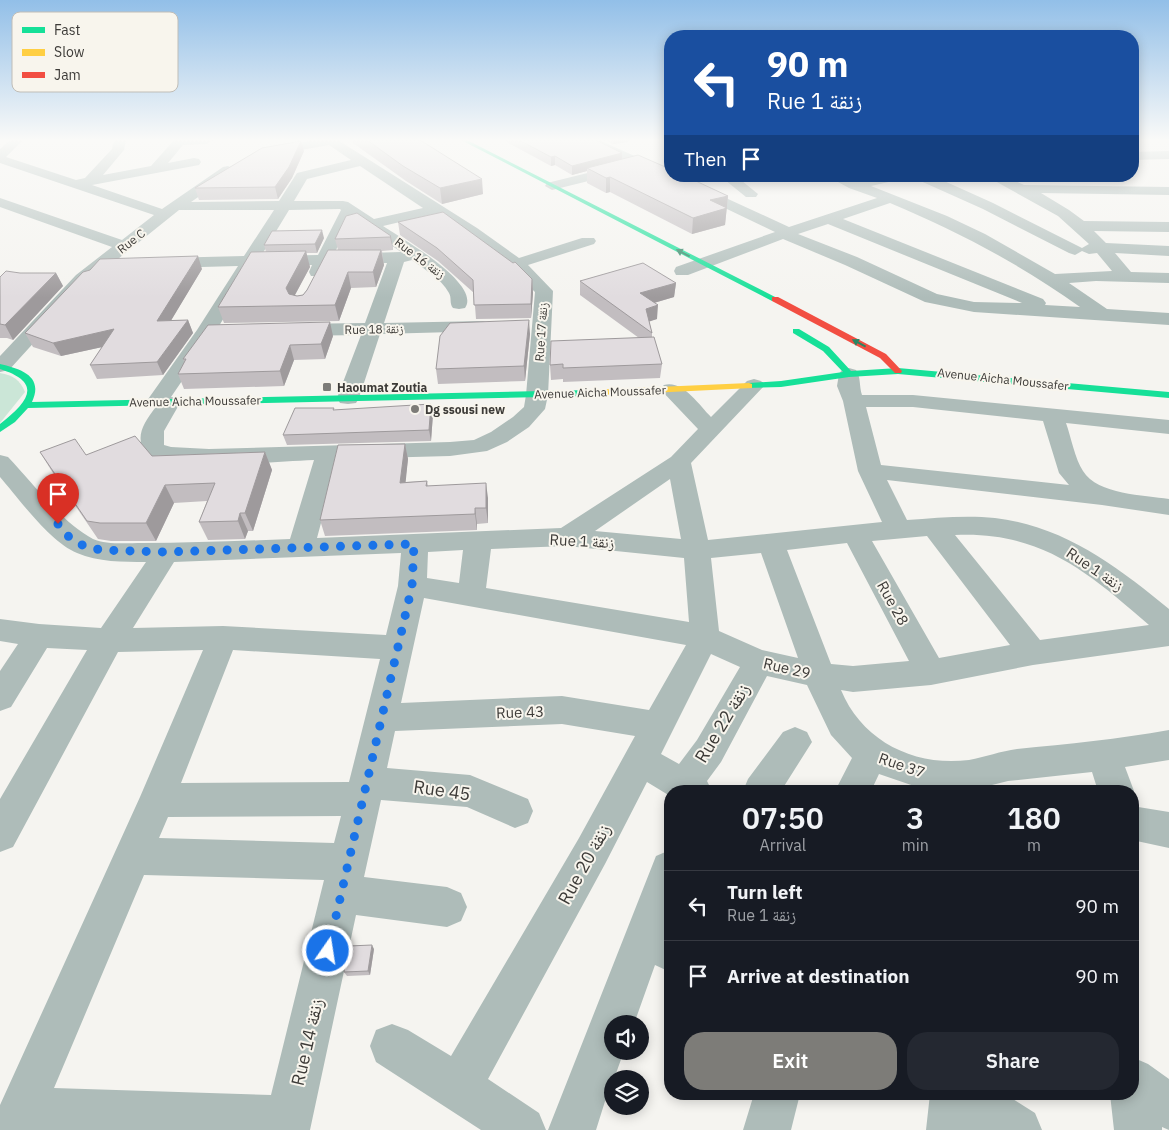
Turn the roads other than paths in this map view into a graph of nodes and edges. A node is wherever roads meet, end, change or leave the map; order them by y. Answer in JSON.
{"nodes":[{"id":1,"x":111,"y":193,"type":"edge"},
{"id":2,"x":196,"y":193,"type":"edge"},
{"id":3,"x":292,"y":193,"type":"edge"},
{"id":4,"x":412,"y":193,"type":"edge"},
{"id":5,"x":565,"y":193,"type":"edge"},
{"id":6,"x":703,"y":193,"type":"edge"},
{"id":7,"x":874,"y":193,"type":"edge"},
{"id":8,"x":935,"y":193,"type":"edge"},
{"id":9,"x":956,"y":193,"type":"edge"},
{"id":10,"x":1006,"y":193,"type":"edge"},
{"id":11,"x":1131,"y":193,"type":"edge"},
{"id":12,"x":1014,"y":198,"type":"junction"},
{"id":13,"x":892,"y":200,"type":"junction"},
{"id":14,"x":35,"y":202,"type":"dead end"},
{"id":15,"x":286,"y":204,"type":"junction"},
{"id":16,"x":988,"y":206,"type":"junction"},
{"id":17,"x":1053,"y":206,"type":"junction"},
{"id":18,"x":1082,"y":206,"type":"dead end"},
{"id":19,"x":7,"y":207,"type":"edge"},
{"id":20,"x":346,"y":207,"type":"junction"},
{"id":21,"x":170,"y":210,"type":"junction"},
{"id":22,"x":443,"y":212,"type":"junction"},
{"id":23,"x":828,"y":218,"type":"junction"},
{"id":24,"x":942,"y":219,"type":"junction"},
{"id":25,"x":1075,"y":223,"type":"junction"},
{"id":26,"x":1029,"y":226,"type":"junction"},
{"id":27,"x":1169,"y":227,"type":"edge"},
{"id":28,"x":379,"y":229,"type":"junction"},
{"id":29,"x":786,"y":233,"type":"junction"},
{"id":30,"x":979,"y":237,"type":"junction"},
{"id":31,"x":588,"y":241,"type":"dead end"},
{"id":32,"x":124,"y":246,"type":"junction"},
{"id":33,"x":1102,"y":248,"type":"junction"},
{"id":34,"x":1075,"y":250,"type":"junction"},
{"id":35,"x":1169,"y":251,"type":"edge"},
{"id":36,"x":406,"y":256,"type":"junction"},
{"id":37,"x":323,"y":260,"type":"junction"},
{"id":38,"x":249,"y":262,"type":"junction"},
{"id":39,"x":1022,"y":262,"type":"junction"},
{"id":40,"x":150,"y":263,"type":"edge"},
{"id":41,"x":101,"y":264,"type":"junction"},
{"id":42,"x":131,"y":264,"type":"edge"},
{"id":43,"x":516,"y":264,"type":"junction"},
{"id":44,"x":703,"y":264,"type":"junction"},
{"id":45,"x":678,"y":269,"type":"joint"},
{"id":46,"x":1125,"y":276,"type":"junction"},
{"id":47,"x":82,"y":278,"type":"junction"},
{"id":48,"x":1169,"y":278,"type":"edge"},
{"id":49,"x":64,"y":279,"type":"dead end"},
{"id":50,"x":1052,"y":279,"type":"junction"},
{"id":51,"x":699,"y":280,"type":"dead end"},
{"id":52,"x":308,"y":290,"type":"edge"},
{"id":53,"x":459,"y":304,"type":"dead end"},
{"id":54,"x":1056,"y":311,"type":"junction"},
{"id":55,"x":1103,"y":315,"type":"junction"},
{"id":56,"x":1169,"y":319,"type":"edge"},
{"id":57,"x":522,"y":326,"type":"edge"},
{"id":58,"x":542,"y":326,"type":"junction"},
{"id":59,"x":502,"y":327,"type":"edge"},
{"id":60,"x":789,"y":327,"type":"dead end"},
{"id":61,"x":373,"y":329,"type":"junction"},
{"id":62,"x":206,"y":330,"type":"junction"},
{"id":63,"x":226,"y":330,"type":"edge"},
{"id":64,"x":275,"y":330,"type":"edge"},
{"id":65,"x":1,"y":366,"type":"edge"},
{"id":66,"x":898,"y":371,"type":"junction"},
{"id":67,"x":849,"y":374,"type":"junction"},
{"id":68,"x":754,"y":385,"type":"junction"},
{"id":69,"x":671,"y":389,"type":"junction"},
{"id":70,"x":538,"y":395,"type":"junction"},
{"id":71,"x":1169,"y":395,"type":"edge"},
{"id":72,"x":348,"y":398,"type":"junction"},
{"id":73,"x":854,"y":401,"type":"junction"},
{"id":74,"x":913,"y":401,"type":"junction"},
{"id":75,"x":163,"y":402,"type":"junction"},
{"id":76,"x":28,"y":405,"type":"junction"},
{"id":77,"x":1052,"y":415,"type":"junction"},
{"id":78,"x":1169,"y":427,"type":"edge"},
{"id":79,"x":0,"y":429,"type":"edge"},
{"id":80,"x":710,"y":430,"type":"junction"},
{"id":81,"x":328,"y":453,"type":"junction"},
{"id":82,"x":0,"y":462,"type":"edge"},
{"id":83,"x":679,"y":462,"type":"junction"},
{"id":84,"x":870,"y":471,"type":"junction"},
{"id":85,"x":1102,"y":497,"type":"junction"},
{"id":86,"x":1169,"y":506,"type":"edge"},
{"id":87,"x":935,"y":528,"type":"junction"},
{"id":88,"x":899,"y":529,"type":"junction"},
{"id":89,"x":855,"y":534,"type":"junction"},
{"id":90,"x":567,"y":537,"type":"junction"},
{"id":91,"x":770,"y":541,"type":"junction"},
{"id":92,"x":478,"y":542,"type":"junction"},
{"id":93,"x":414,"y":544,"type":"junction"},
{"id":94,"x":301,"y":548,"type":"junction"},
{"id":95,"x":697,"y":550,"type":"junction"},
{"id":96,"x":166,"y":552,"type":"junction"},
{"id":97,"x":412,"y":586,"type":"junction"},
{"id":98,"x":471,"y":597,"type":"junction"},
{"id":99,"x":1169,"y":626,"type":"edge"},
{"id":100,"x":0,"y":630,"type":"edge"},
{"id":101,"x":1169,"y":634,"type":"edge"},
{"id":102,"x":39,"y":636,"type":"junction"},
{"id":103,"x":223,"y":638,"type":"junction"},
{"id":104,"x":706,"y":638,"type":"junction"},
{"id":105,"x":109,"y":640,"type":"junction"},
{"id":106,"x":397,"y":648,"type":"junction"},
{"id":107,"x":1033,"y":653,"type":"junction"},
{"id":108,"x":759,"y":662,"type":"junction"},
{"id":109,"x":931,"y":672,"type":"junction"},
{"id":110,"x":820,"y":675,"type":"junction"},
{"id":111,"x":0,"y":698,"type":"edge"},
{"id":112,"x":382,"y":718,"type":"junction"},
{"id":113,"x":657,"y":726,"type":"junction"},
{"id":114,"x":795,"y":742,"type":"dead end"},
{"id":115,"x":1169,"y":745,"type":"edge"},
{"id":116,"x":872,"y":754,"type":"junction"},
{"id":117,"x":1104,"y":756,"type":"junction"},
{"id":118,"x":641,"y":760,"type":"junction"},
{"id":119,"x":955,"y":783,"type":"edge"},
{"id":120,"x":685,"y":785,"type":"edge"},
{"id":121,"x":690,"y":785,"type":"edge"},
{"id":122,"x":765,"y":785,"type":"edge"},
{"id":123,"x":856,"y":785,"type":"edge"},
{"id":124,"x":1114,"y":785,"type":"edge"},
{"id":125,"x":365,"y":791,"type":"junction"},
{"id":126,"x":158,"y":800,"type":"junction"},
{"id":127,"x":515,"y":811,"type":"dead end"},
{"id":128,"x":1139,"y":824,"type":"edge"},
{"id":129,"x":1169,"y":830,"type":"edge"},
{"id":130,"x":0,"y":834,"type":"edge"},
{"id":131,"x":134,"y":856,"type":"junction"},
{"id":132,"x":345,"y":878,"type":"junction"},
{"id":133,"x":664,"y":905,"type":"edge"},
{"id":134,"x":447,"y":907,"type":"dead end"},
{"id":135,"x":657,"y":946,"type":"edge"},
{"id":136,"x":392,"y":1046,"type":"dead end"},
{"id":137,"x":1139,"y":1085,"type":"edge"},
{"id":138,"x":459,"y":1087,"type":"junction"},
{"id":139,"x":775,"y":1100,"type":"edge"},
{"id":140,"x":952,"y":1100,"type":"edge"},
{"id":141,"x":971,"y":1100,"type":"edge"},
{"id":142,"x":1134,"y":1100,"type":"edge"},
{"id":143,"x":1169,"y":1107,"type":"edge"},
{"id":144,"x":17,"y":1120,"type":"edge"},
{"id":145,"x":288,"y":1124,"type":"edge"},
{"id":146,"x":522,"y":1130,"type":"edge"},
{"id":147,"x":572,"y":1130,"type":"edge"},
{"id":148,"x":767,"y":1130,"type":"edge"},
{"id":149,"x":950,"y":1130,"type":"edge"},
{"id":150,"x":1018,"y":1130,"type":"edge"},
{"id":151,"x":1138,"y":1130,"type":"edge"}],
"edges":[{"from":1,"to":21,"type":"street"},
{"from":2,"to":21,"type":"street","name":"Rue C"},
{"from":3,"to":15,"type":"street"},
{"from":4,"to":22,"type":"street","name":"Rue 17 زنقة"},
{"from":44,"to":5,"type":"street","one_way":true},
{"from":6,"to":29,"type":"street"},
{"from":7,"to":13,"type":"street"},
{"from":8,"to":13,"type":"street"},
{"from":9,"to":16,"type":"street"},
{"from":10,"to":12,"type":"street"},
{"from":11,"to":12,"type":"street"},
{"from":12,"to":16,"type":"street"},
{"from":12,"to":17,"type":"street"},
{"from":13,"to":23,"type":"street"},
{"from":13,"to":24,"type":"street"},
{"from":14,"to":19,"type":"street"},
{"from":15,"to":20,"type":"street"},
{"from":15,"to":21,"type":"street"},
{"from":15,"to":38,"type":"street"},
{"from":16,"to":24,"type":"street"},
{"from":16,"to":26,"type":"street"},
{"from":17,"to":18,"type":"street"},
{"from":17,"to":25,"type":"street"},
{"from":19,"to":32,"type":"street"},
{"from":20,"to":28,"type":"street","name":"Rue 16 زنقة"},
{"from":20,"to":37,"type":"street"},
{"from":21,"to":32,"type":"street","name":"Rue C"},
{"from":22,"to":28,"type":"street"},
{"from":22,"to":43,"type":"street","name":"Rue 17 زنقة"},
{"from":23,"to":29,"type":"street"},
{"from":23,"to":54,"type":"street"},
{"from":24,"to":30,"type":"street"},
{"from":25,"to":26,"type":"street"},
{"from":25,"to":27,"type":"street"},
{"from":25,"to":33,"type":"street"},
{"from":26,"to":30,"type":"street"},
{"from":26,"to":34,"type":"street"},
{"from":28,"to":36,"type":"street","name":"Rue 16 زنقة"},
{"from":29,"to":44,"type":"street"},
{"from":29,"to":54,"type":"street"},
{"from":30,"to":39,"type":"street"},
{"from":31,"to":43,"type":"street"},
{"from":32,"to":41,"type":"street","name":"Rue C"},
{"from":33,"to":34,"type":"street"},
{"from":33,"to":35,"type":"street"},
{"from":33,"to":46,"type":"street"},
{"from":34,"to":39,"type":"street"},
{"from":36,"to":37,"type":"street"},
{"from":36,"to":53,"type":"street","name":"Rue 16 زنقة"},
{"from":36,"to":61,"type":"street"},
{"from":37,"to":38,"type":"street"},
{"from":37,"to":52,"type":"street"},
{"from":38,"to":40,"type":"street"},
{"from":38,"to":62,"type":"street"},
{"from":39,"to":50,"type":"street"},
{"from":41,"to":42,"type":"street"},
{"from":41,"to":47,"type":"street","name":"Rue C"},
{"from":43,"to":58,"type":"street","name":"Rue 17 زنقة"},
{"from":44,"to":45,"type":"street"},
{"from":66,"to":44,"type":"street","one_way":true},
{"from":45,"to":51,"type":"street"},
{"from":46,"to":48,"type":"street"},
{"from":46,"to":50,"type":"street"},
{"from":47,"to":49,"type":"street"},
{"from":47,"to":65,"type":"street","name":"Rue C"},
{"from":50,"to":55,"type":"street"},
{"from":54,"to":55,"type":"street"},
{"from":55,"to":56,"type":"street"},
{"from":57,"to":58,"type":"street"},
{"from":58,"to":70,"type":"street","name":"Rue 17 زنقة"},
{"from":59,"to":61,"type":"street","name":"Rue 18 زنقة"},
{"from":60,"to":67,"type":"street"},
{"from":61,"to":64,"type":"street","name":"Rue 18 زنقة"},
{"from":61,"to":72,"type":"street"},
{"from":62,"to":63,"type":"street"},
{"from":62,"to":75,"type":"street"},
{"from":65,"to":76,"type":"street"},
{"from":66,"to":67,"type":"street","name":"Avenue Aicha Moussafer"},
{"from":66,"to":71,"type":"street","name":"Avenue Aicha Moussafer"},
{"from":66,"to":74,"type":"street"},
{"from":67,"to":68,"type":"street","name":"Avenue Aicha Moussafer"},
{"from":67,"to":73,"type":"street"},
{"from":68,"to":69,"type":"street","name":"Avenue Aicha Moussafer"},
{"from":68,"to":80,"type":"street"},
{"from":69,"to":70,"type":"street","name":"Avenue Aicha Moussafer"},
{"from":69,"to":80,"type":"street"},
{"from":70,"to":72,"type":"street","name":"Avenue Aicha Moussafer"},
{"from":70,"to":81,"type":"street"},
{"from":72,"to":75,"type":"street","name":"Avenue Aicha Moussafer"},
{"from":73,"to":74,"type":"street"},
{"from":73,"to":84,"type":"street"},
{"from":74,"to":77,"type":"street"},
{"from":75,"to":76,"type":"street","name":"Avenue Aicha Moussafer"},
{"from":75,"to":81,"type":"street"},
{"from":76,"to":79,"type":"street"},
{"from":77,"to":78,"type":"street"},
{"from":77,"to":85,"type":"street"},
{"from":80,"to":83,"type":"street"},
{"from":81,"to":94,"type":"street"},
{"from":82,"to":96,"type":"street","name":"Rue 1 زنقة"},
{"from":83,"to":90,"type":"street"},
{"from":83,"to":95,"type":"street"},
{"from":84,"to":85,"type":"street"},
{"from":84,"to":88,"type":"street"},
{"from":85,"to":86,"type":"street"},
{"from":87,"to":88,"type":"street","name":"Rue 1 زنقة"},
{"from":87,"to":99,"type":"street","name":"Rue 1 زنقة"},
{"from":87,"to":107,"type":"street"},
{"from":88,"to":89,"type":"street","name":"Rue 1 زنقة"},
{"from":89,"to":91,"type":"street","name":"Rue 1 زنقة"},
{"from":89,"to":109,"type":"street","name":"Rue 28"},
{"from":90,"to":92,"type":"street","name":"Rue 1 زنقة"},
{"from":90,"to":95,"type":"street","name":"Rue 1 زنقة"},
{"from":91,"to":95,"type":"street","name":"Rue 1 زنقة"},
{"from":91,"to":110,"type":"street","name":"Rue 37"},
{"from":92,"to":93,"type":"street","name":"Rue 1 زنقة"},
{"from":92,"to":98,"type":"street"},
{"from":93,"to":94,"type":"street","name":"Rue 1 زنقة"},
{"from":93,"to":97,"type":"street","name":"Rue 14 زنقة"},
{"from":94,"to":96,"type":"street","name":"Rue 1 زنقة"},
{"from":95,"to":104,"type":"street"},
{"from":96,"to":105,"type":"street"},
{"from":97,"to":98,"type":"street","name":"Rue 29"},
{"from":97,"to":106,"type":"street","name":"Rue 14 زنقة"},
{"from":98,"to":104,"type":"street","name":"Rue 29"},
{"from":100,"to":102,"type":"street"},
{"from":101,"to":107,"type":"street","name":"Rue 29"},
{"from":102,"to":105,"type":"street"},
{"from":102,"to":111,"type":"street"},
{"from":103,"to":105,"type":"street"},
{"from":103,"to":106,"type":"street"},
{"from":103,"to":126,"type":"street"},
{"from":104,"to":108,"type":"street","name":"Rue 29"},
{"from":104,"to":113,"type":"street","name":"Rue 20 زنقة"},
{"from":105,"to":130,"type":"street"},
{"from":106,"to":112,"type":"street","name":"Rue 14 زنقة"},
{"from":107,"to":109,"type":"street","name":"Rue 29"},
{"from":108,"to":110,"type":"street","name":"Rue 29"},
{"from":108,"to":121,"type":"street","name":"Rue 22 زنقة"},
{"from":109,"to":110,"type":"street","name":"Rue 29"},
{"from":110,"to":116,"type":"street","name":"Rue 37"},
{"from":112,"to":113,"type":"street","name":"Rue 43"},
{"from":112,"to":125,"type":"street","name":"Rue 14 زنقة"},
{"from":113,"to":118,"type":"street","name":"Rue 20 زنقة"},
{"from":114,"to":122,"type":"street"},
{"from":115,"to":117,"type":"street","name":"Rue 37"},
{"from":116,"to":119,"type":"street","name":"Rue 37"},
{"from":116,"to":123,"type":"street"},
{"from":117,"to":119,"type":"street","name":"Rue 37"},
{"from":117,"to":124,"type":"street"},
{"from":118,"to":120,"type":"street"},
{"from":118,"to":138,"type":"street","name":"Rue 20 زنقة"},
{"from":125,"to":126,"type":"street","name":"Rue 45"},
{"from":125,"to":127,"type":"street","name":"Rue 45"},
{"from":125,"to":132,"type":"street","name":"Rue 14 زنقة"},
{"from":126,"to":131,"type":"street"},
{"from":128,"to":129,"type":"street"},
{"from":131,"to":132,"type":"street"},
{"from":131,"to":144,"type":"street"},
{"from":132,"to":134,"type":"street"},
{"from":132,"to":145,"type":"street","name":"Rue 14 زنقة"},
{"from":133,"to":135,"type":"street"},
{"from":135,"to":147,"type":"street"},
{"from":136,"to":138,"type":"street"},
{"from":137,"to":143,"type":"street"},
{"from":138,"to":146,"type":"street"},
{"from":139,"to":148,"type":"street"},
{"from":140,"to":149,"type":"street"},
{"from":141,"to":150,"type":"street"},
{"from":142,"to":151,"type":"street"},
{"from":144,"to":145,"type":"street"}]}
